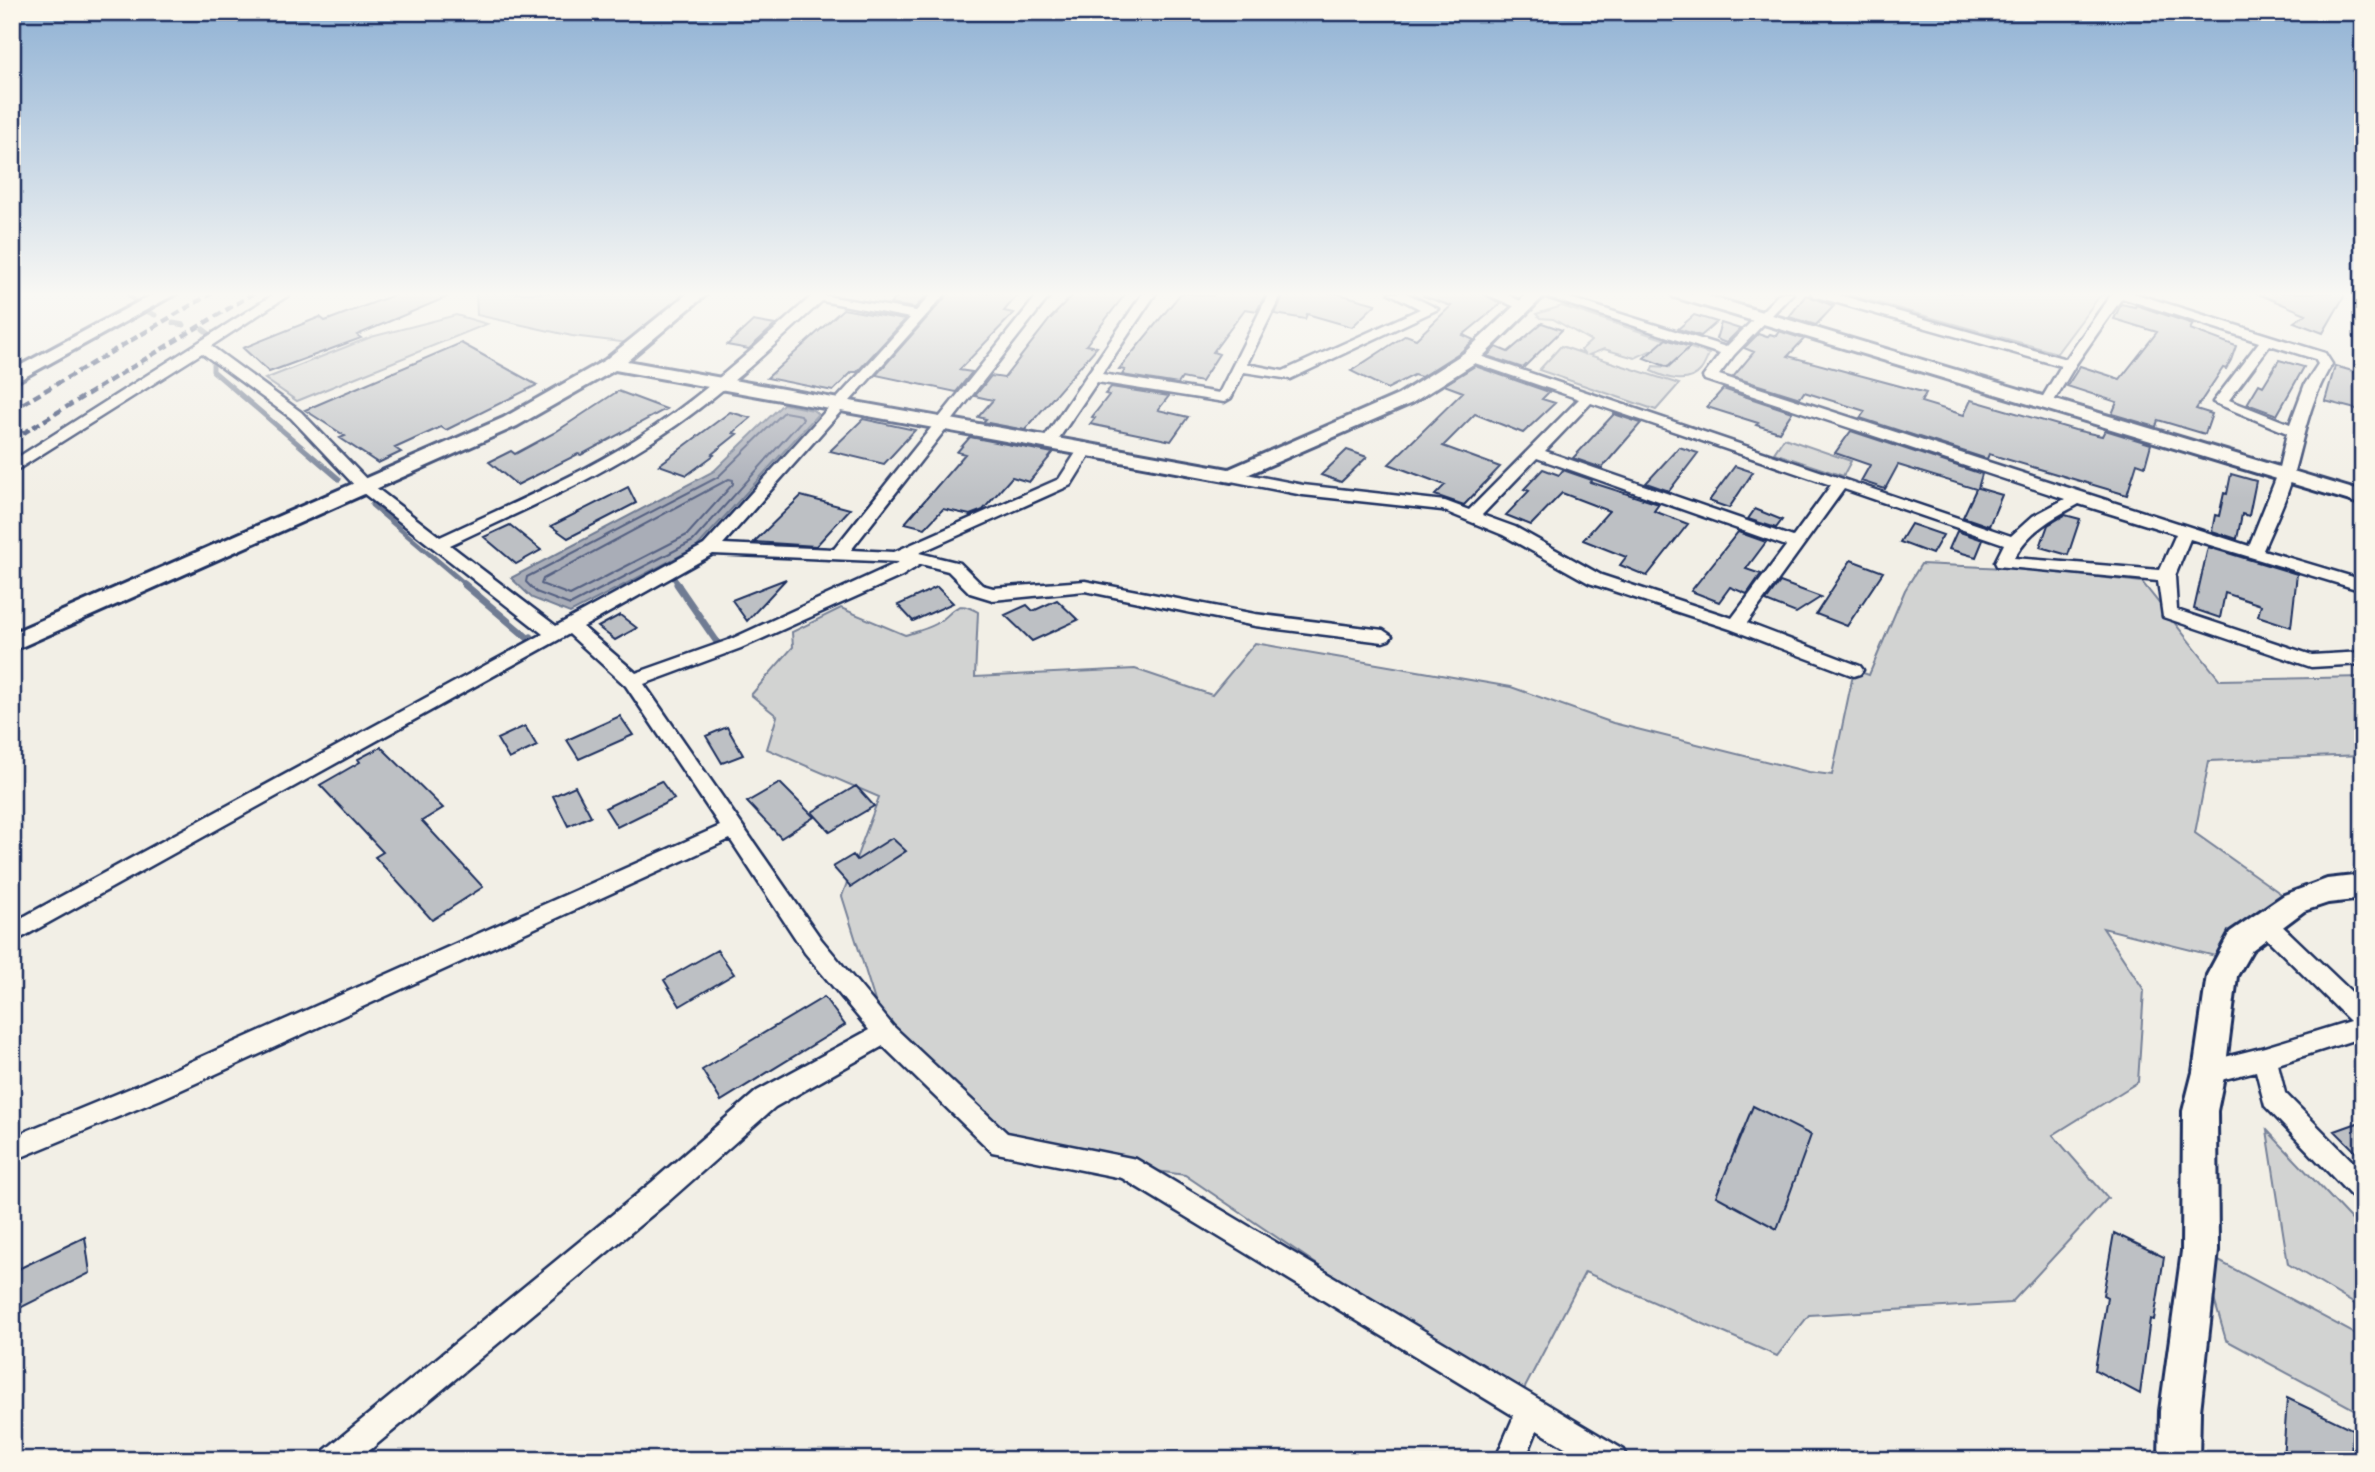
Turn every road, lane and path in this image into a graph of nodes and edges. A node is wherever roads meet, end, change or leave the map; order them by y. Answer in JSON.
{"nodes":[{"id":1,"x":42,"y":362,"type":"edge"},
{"id":2,"x":180,"y":362,"type":"edge"},
{"id":3,"x":223,"y":362,"type":"edge"},
{"id":4,"x":615,"y":362,"type":"edge"},
{"id":5,"x":748,"y":362,"type":"edge"},
{"id":6,"x":877,"y":362,"type":"edge"},
{"id":7,"x":992,"y":362,"type":"edge"},
{"id":8,"x":1104,"y":362,"type":"edge"},
{"id":9,"x":1243,"y":362,"type":"edge"},
{"id":10,"x":1316,"y":362,"type":"edge"},
{"id":11,"x":1464,"y":362,"type":"edge"},
{"id":12,"x":1484,"y":362,"type":"edge"},
{"id":13,"x":1722,"y":362,"type":"edge"},
{"id":14,"x":1908,"y":362,"type":"edge"},
{"id":15,"x":2061,"y":362,"type":"edge"},
{"id":16,"x":2251,"y":362,"type":"edge"},
{"id":17,"x":2324,"y":362,"type":"edge"},
{"id":18,"x":612,"y":364,"type":"junction"},
{"id":19,"x":2069,"y":364,"type":"joint"},
{"id":20,"x":1241,"y":367,"type":"junction"},
{"id":21,"x":1094,"y":377,"type":"junction"},
{"id":22,"x":12,"y":378,"type":"edge"},
{"id":23,"x":724,"y":384,"type":"junction"},
{"id":24,"x":1588,"y":398,"type":"junction"},
{"id":25,"x":2046,"y":403,"type":"junction"},
{"id":26,"x":838,"y":404,"type":"junction"},
{"id":27,"x":943,"y":423,"type":"junction"},
{"id":28,"x":2295,"y":431,"type":"junction"},
{"id":29,"x":1050,"y":441,"type":"junction"},
{"id":30,"x":1086,"y":448,"type":"junction"},
{"id":31,"x":1537,"y":453,"type":"junction"},
{"id":32,"x":12,"y":468,"type":"edge"},
{"id":33,"x":1231,"y":476,"type":"junction"},
{"id":34,"x":2285,"y":476,"type":"junction"},
{"id":35,"x":1841,"y":483,"type":"junction"},
{"id":36,"x":364,"y":486,"type":"junction"},
{"id":37,"x":2078,"y":498,"type":"junction"},
{"id":38,"x":2363,"y":499,"type":"edge"},
{"id":39,"x":1472,"y":516,"type":"junction"},
{"id":40,"x":2185,"y":532,"type":"junction"},
{"id":41,"x":2014,"y":542,"type":"junction"},
{"id":42,"x":438,"y":544,"type":"junction"},
{"id":43,"x":1795,"y":544,"type":"junction"},
{"id":44,"x":710,"y":549,"type":"junction"},
{"id":45,"x":2254,"y":553,"type":"junction"},
{"id":46,"x":837,"y":556,"type":"junction"},
{"id":47,"x":896,"y":556,"type":"junction"},
{"id":48,"x":918,"y":558,"type":"junction"},
{"id":49,"x":2166,"y":576,"type":"junction"},
{"id":50,"x":2363,"y":586,"type":"edge"},
{"id":51,"x":1736,"y":625,"type":"junction"},
{"id":52,"x":562,"y":630,"type":"junction"},
{"id":53,"x":1383,"y":636,"type":"dead end"},
{"id":54,"x":12,"y":643,"type":"edge"},
{"id":55,"x":2363,"y":658,"type":"edge"},
{"id":56,"x":1854,"y":670,"type":"dead end"},
{"id":57,"x":633,"y":681,"type":"junction"},
{"id":58,"x":733,"y":829,"type":"junction"},
{"id":59,"x":2363,"y":887,"type":"edge"},
{"id":60,"x":2266,"y":924,"type":"junction"},
{"id":61,"x":12,"y":933,"type":"edge"},
{"id":62,"x":2363,"y":1018,"type":"edge"},
{"id":63,"x":2363,"y":1027,"type":"edge"},
{"id":64,"x":885,"y":1032,"type":"junction"},
{"id":65,"x":2265,"y":1058,"type":"junction"},
{"id":66,"x":2209,"y":1072,"type":"junction"},
{"id":67,"x":12,"y":1149,"type":"edge"},
{"id":68,"x":2363,"y":1190,"type":"edge"},
{"id":69,"x":1532,"y":1409,"type":"junction"},
{"id":70,"x":335,"y":1460,"type":"edge"},
{"id":71,"x":1510,"y":1460,"type":"edge"},
{"id":72,"x":1614,"y":1460,"type":"edge"},
{"id":73,"x":2179,"y":1460,"type":"edge"}],
"edges":[{"from":1,"to":22,"type":"street"},
{"from":2,"to":32,"type":"street"},
{"from":3,"to":36,"type":"street"},
{"from":4,"to":18,"type":"street"},
{"from":5,"to":23,"type":"street"},
{"from":6,"to":26,"type":"street"},
{"from":7,"to":27,"type":"street"},
{"from":8,"to":21,"type":"street"},
{"from":9,"to":20,"type":"street"},
{"from":10,"to":20,"type":"street"},
{"from":11,"to":33,"type":"street"},
{"from":12,"to":24,"type":"street"},
{"from":13,"to":37,"type":"street"},
{"from":14,"to":25,"type":"street"},
{"from":15,"to":19,"type":"street"},
{"from":16,"to":28,"type":"street"},
{"from":17,"to":28,"type":"street"},
{"from":18,"to":23,"type":"street"},
{"from":18,"to":36,"type":"street"},
{"from":19,"to":25,"type":"street"},
{"from":20,"to":21,"type":"street"},
{"from":21,"to":29,"type":"street"},
{"from":23,"to":26,"type":"street"},
{"from":23,"to":42,"type":"street"},
{"from":24,"to":31,"type":"street"},
{"from":24,"to":35,"type":"street"},
{"from":25,"to":34,"type":"street"},
{"from":26,"to":27,"type":"street"},
{"from":26,"to":44,"type":"street"},
{"from":27,"to":29,"type":"street"},
{"from":27,"to":46,"type":"street"},
{"from":28,"to":34,"type":"street"},
{"from":29,"to":30,"type":"street"},
{"from":30,"to":33,"type":"street"},
{"from":30,"to":47,"type":"street"},
{"from":31,"to":39,"type":"street"},
{"from":31,"to":43,"type":"street"},
{"from":33,"to":39,"type":"street"},
{"from":34,"to":38,"type":"street"},
{"from":34,"to":45,"type":"street"},
{"from":35,"to":41,"type":"street"},
{"from":35,"to":43,"type":"street"},
{"from":36,"to":42,"type":"street"},
{"from":36,"to":54,"type":"street"},
{"from":37,"to":40,"type":"street"},
{"from":37,"to":41,"type":"street"},
{"from":39,"to":51,"type":"street"},
{"from":40,"to":45,"type":"street"},
{"from":40,"to":49,"type":"street"},
{"from":41,"to":49,"type":"street"},
{"from":42,"to":52,"type":"street"},
{"from":43,"to":51,"type":"street"},
{"from":44,"to":46,"type":"street"},
{"from":44,"to":52,"type":"street"},
{"from":45,"to":50,"type":"street"},
{"from":46,"to":47,"type":"street"},
{"from":47,"to":48,"type":"street"},
{"from":48,"to":53,"type":"street"},
{"from":48,"to":57,"type":"street"},
{"from":49,"to":55,"type":"street"},
{"from":51,"to":56,"type":"street"},
{"from":52,"to":57,"type":"street"},
{"from":52,"to":61,"type":"street"},
{"from":57,"to":58,"type":"street"},
{"from":58,"to":64,"type":"street"},
{"from":58,"to":67,"type":"street"},
{"from":59,"to":60,"type":"street"},
{"from":60,"to":62,"type":"street"},
{"from":60,"to":66,"type":"street"},
{"from":63,"to":65,"type":"street"},
{"from":64,"to":69,"type":"street"},
{"from":64,"to":70,"type":"street"},
{"from":65,"to":66,"type":"street"},
{"from":65,"to":68,"type":"street"},
{"from":66,"to":73,"type":"street"},
{"from":69,"to":71,"type":"street"},
{"from":69,"to":72,"type":"street"}]}
